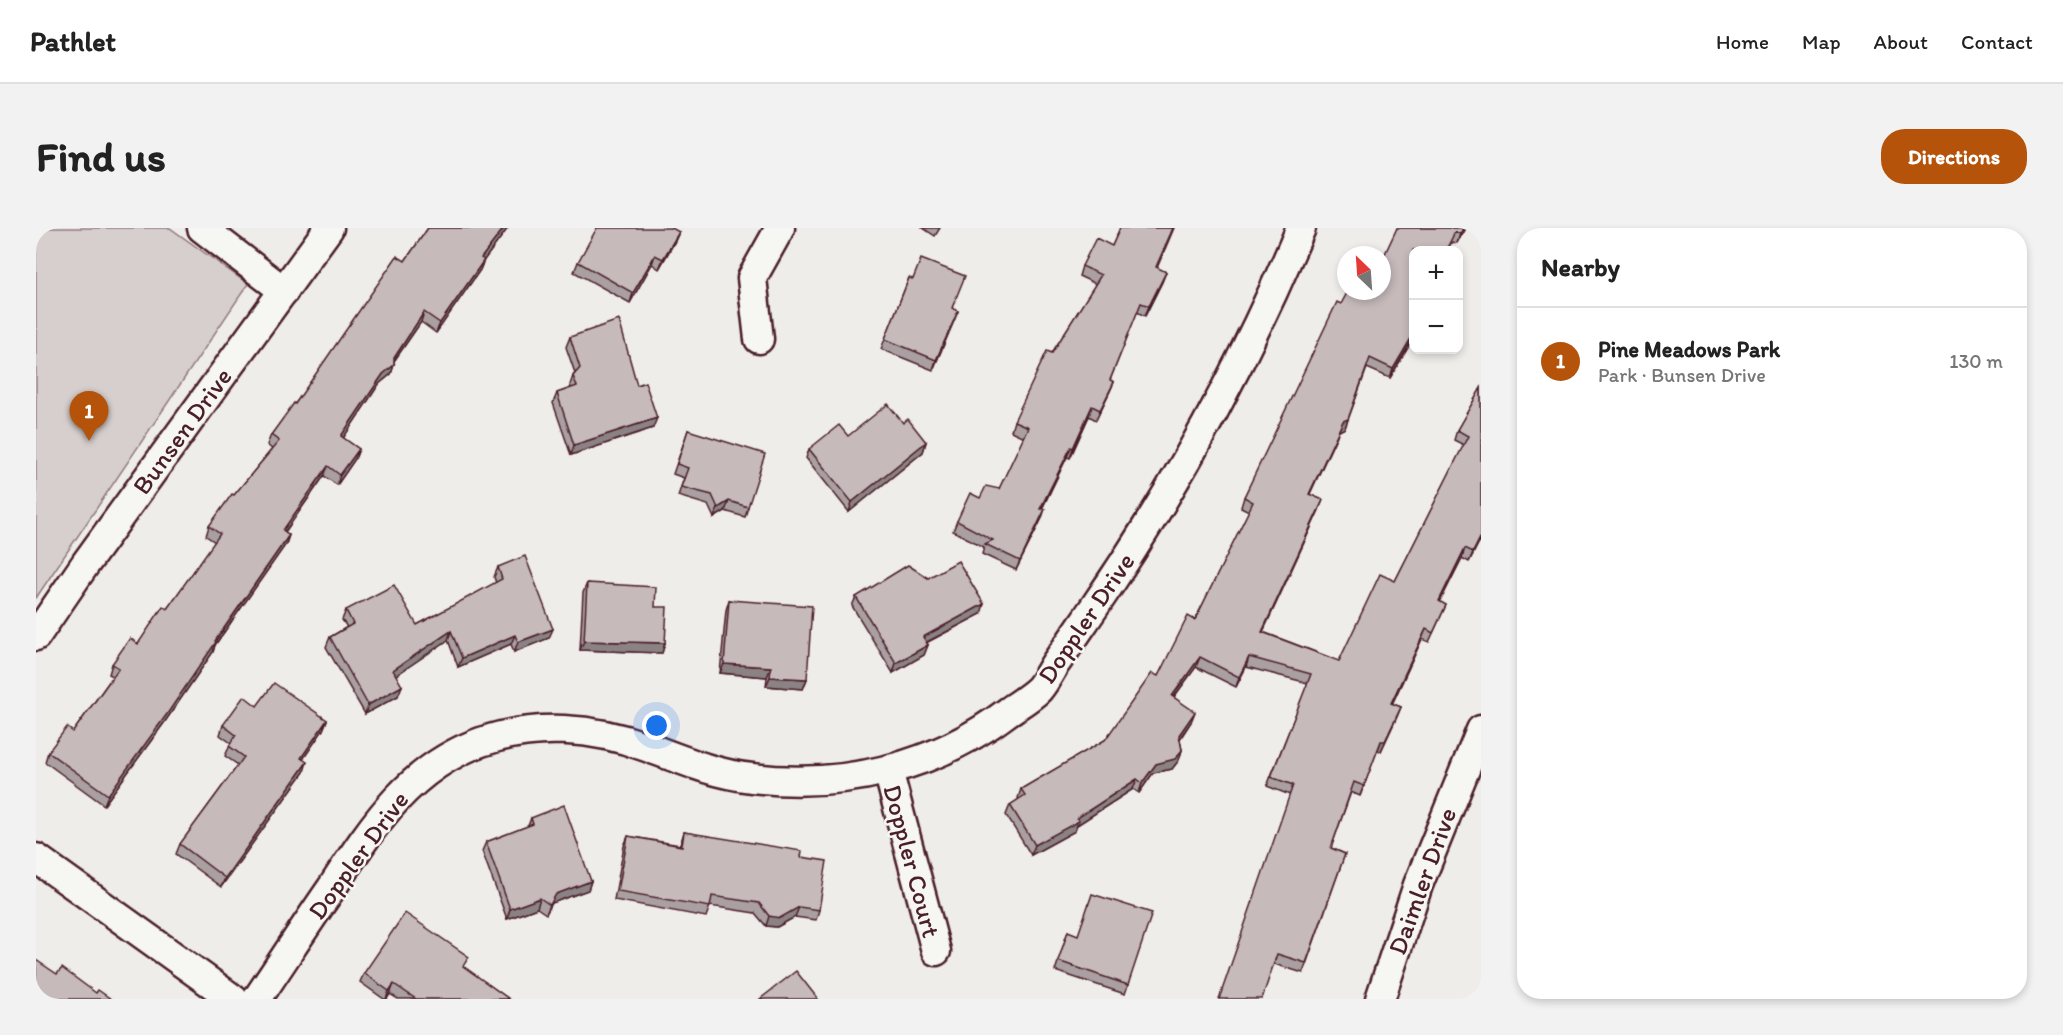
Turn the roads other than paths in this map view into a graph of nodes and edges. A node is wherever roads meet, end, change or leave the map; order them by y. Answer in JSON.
{"nodes":[{"id":1,"x":202,"y":228,"type":"edge"},
{"id":2,"x":329,"y":228,"type":"edge"},
{"id":3,"x":780,"y":228,"type":"edge"},
{"id":4,"x":1301,"y":228,"type":"edge"},
{"id":5,"x":284,"y":291,"type":"junction"},
{"id":6,"x":759,"y":339,"type":"dead end"},
{"id":7,"x":36,"y":636,"type":"edge"},
{"id":8,"x":1481,"y":730,"type":"edge"},
{"id":9,"x":888,"y":771,"type":"junction"},
{"id":10,"x":36,"y":858,"type":"edge"},
{"id":11,"x":936,"y":951,"type":"dead end"},
{"id":12,"x":234,"y":999,"type":"edge"},
{"id":13,"x":257,"y":999,"type":"edge"},
{"id":14,"x":1380,"y":999,"type":"edge"}],
"edges":[{"from":1,"to":5,"type":"street"},
{"from":2,"to":5,"type":"street","name":"Bunsen Drive"},
{"from":3,"to":6,"type":"street"},
{"from":4,"to":9,"type":"street","name":"Doppler Drive"},
{"from":5,"to":7,"type":"street","name":"Bunsen Drive"},
{"from":8,"to":14,"type":"street","name":"Daimler Drive"},
{"from":9,"to":11,"type":"street","name":"Doppler Court"},
{"from":9,"to":13,"type":"street","name":"Doppler Drive"},
{"from":10,"to":12,"type":"street"}]}
